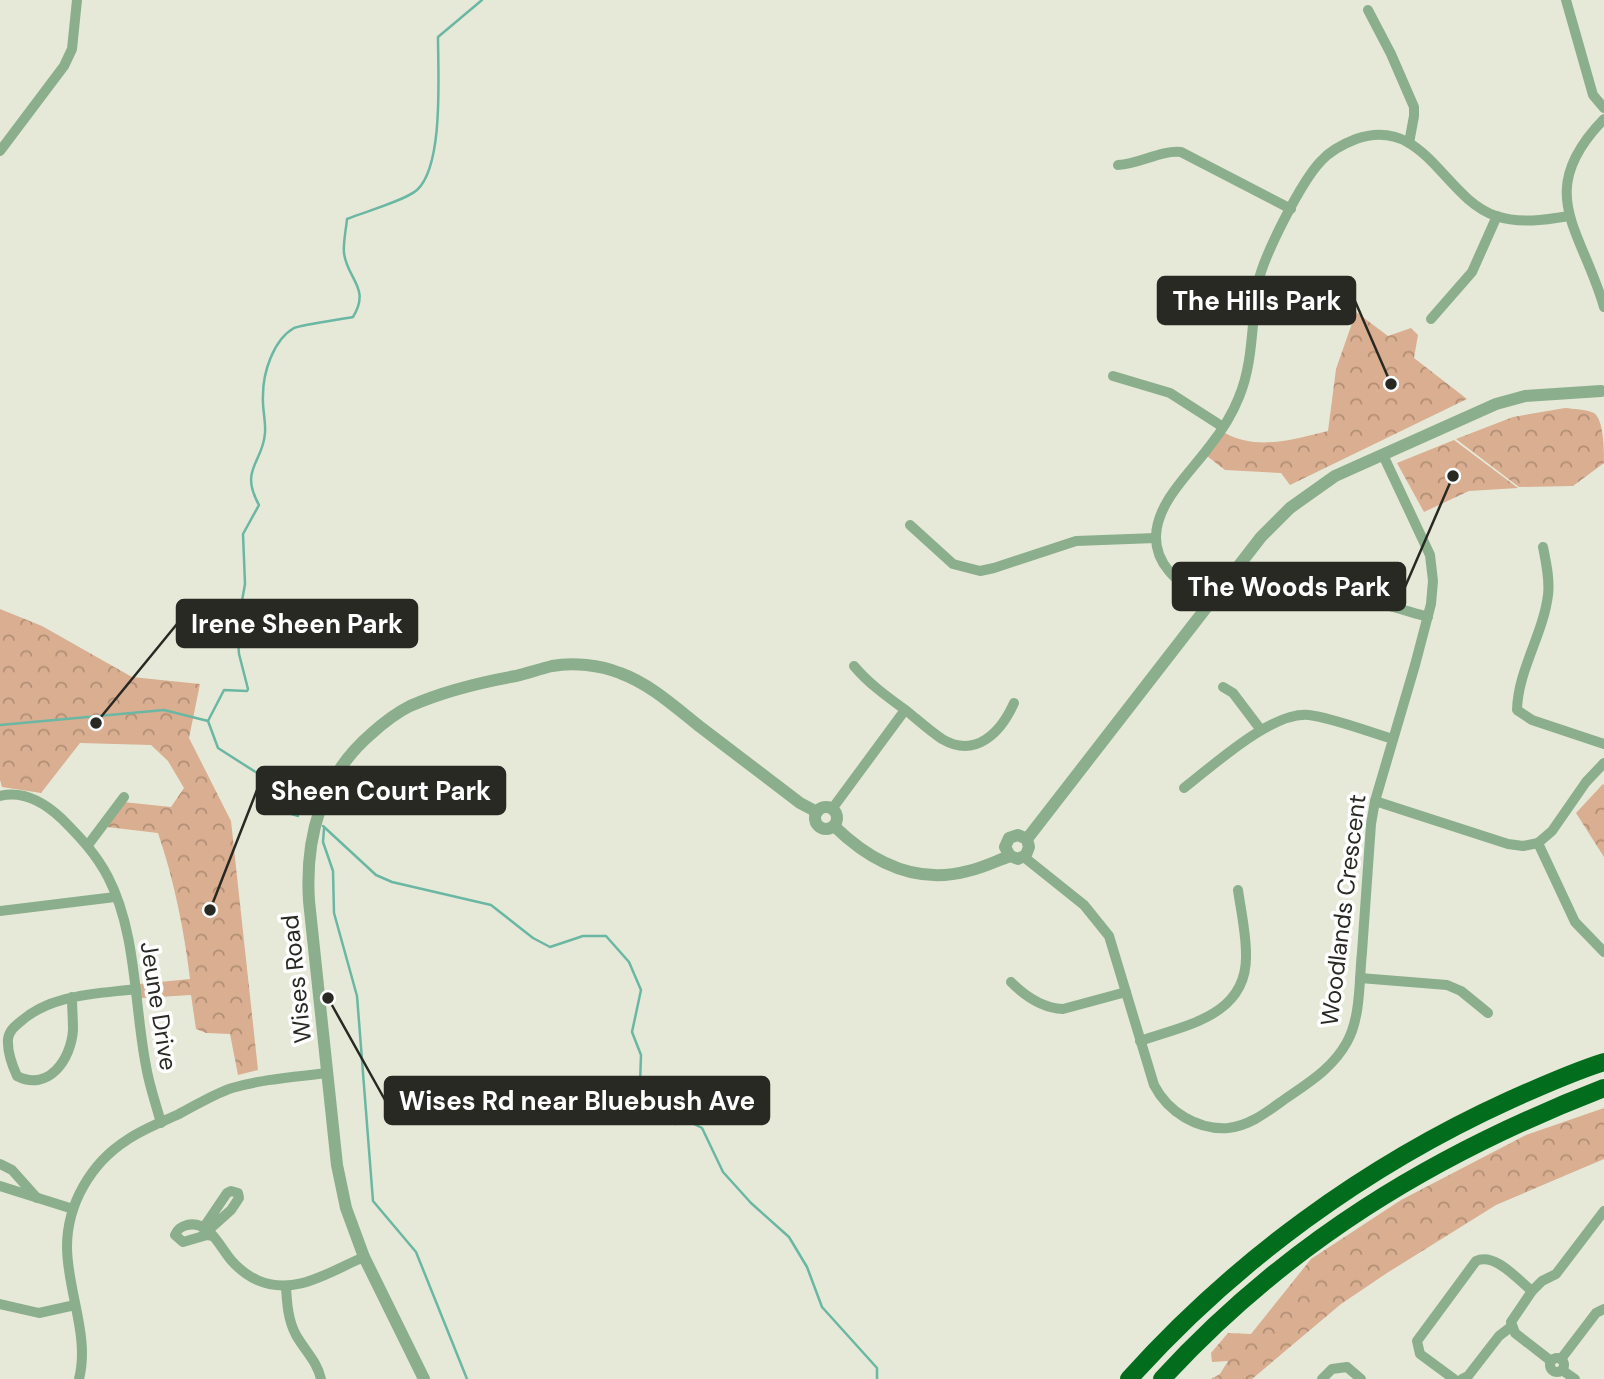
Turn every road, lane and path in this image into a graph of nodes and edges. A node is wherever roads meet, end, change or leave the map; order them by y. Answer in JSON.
{"nodes":[{"id":1,"x":77,"y":0,"type":"edge"},
{"id":2,"x":1566,"y":0,"type":"edge"},
{"id":3,"x":1368,"y":10,"type":"dead end"},
{"id":4,"x":1604,"y":108,"type":"edge"},
{"id":5,"x":1604,"y":119,"type":"edge"},
{"id":6,"x":1409,"y":143,"type":"junction"},
{"id":7,"x":0,"y":151,"type":"edge"},
{"id":8,"x":1118,"y":165,"type":"dead end"},
{"id":9,"x":1291,"y":209,"type":"junction"},
{"id":10,"x":1497,"y":216,"type":"junction"},
{"id":11,"x":1569,"y":216,"type":"junction"},
{"id":12,"x":1604,"y":307,"type":"edge"},
{"id":13,"x":1431,"y":319,"type":"dead end"},
{"id":14,"x":1113,"y":376,"type":"dead end"},
{"id":15,"x":1603,"y":391,"type":"edge"},
{"id":16,"x":1223,"y":427,"type":"junction"},
{"id":17,"x":1383,"y":455,"type":"junction"},
{"id":18,"x":911,"y":525,"type":"dead end"},
{"id":19,"x":1156,"y":538,"type":"junction"},
{"id":20,"x":1543,"y":547,"type":"dead end"},
{"id":21,"x":1294,"y":601,"type":"dead end"},
{"id":22,"x":1209,"y":604,"type":"junction"},
{"id":23,"x":1428,"y":617,"type":"junction"},
{"id":24,"x":854,"y":666,"type":"dead end"},
{"id":25,"x":1223,"y":687,"type":"dead end"},
{"id":26,"x":1014,"y":703,"type":"dead end"},
{"id":27,"x":905,"y":710,"type":"junction"},
{"id":28,"x":1261,"y":730,"type":"junction"},
{"id":29,"x":1393,"y":739,"type":"junction"},
{"id":30,"x":1604,"y":744,"type":"edge"},
{"id":31,"x":1604,"y":763,"type":"edge"},
{"id":32,"x":1184,"y":788,"type":"dead end"},
{"id":33,"x":0,"y":796,"type":"edge"},
{"id":34,"x":124,"y":797,"type":"dead end"},
{"id":35,"x":1376,"y":801,"type":"junction"},
{"id":36,"x":832,"y":809,"type":"junction"},
{"id":37,"x":817,"y":811,"type":"junction"},
{"id":38,"x":834,"y":826,"type":"junction"},
{"id":39,"x":1027,"y":839,"type":"junction"},
{"id":40,"x":1538,"y":843,"type":"junction"},
{"id":41,"x":88,"y":845,"type":"junction"},
{"id":42,"x":1010,"y":856,"type":"junction"},
{"id":43,"x":1024,"y":857,"type":"junction"},
{"id":44,"x":1238,"y":890,"type":"dead end"},
{"id":45,"x":115,"y":897,"type":"junction"},
{"id":46,"x":0,"y":911,"type":"edge"},
{"id":47,"x":1604,"y":952,"type":"edge"},
{"id":48,"x":1360,"y":978,"type":"junction"},
{"id":49,"x":1011,"y":982,"type":"dead end"},
{"id":50,"x":136,"y":989,"type":"junction"},
{"id":51,"x":1126,"y":992,"type":"junction"},
{"id":52,"x":72,"y":997,"type":"junction"},
{"id":53,"x":1488,"y":1013,"type":"dead end"},
{"id":54,"x":1140,"y":1041,"type":"junction"},
{"id":55,"x":1602,"y":1061,"type":"edge"},
{"id":56,"x":327,"y":1073,"type":"junction"},
{"id":57,"x":1604,"y":1087,"type":"edge"},
{"id":58,"x":1604,"y":1097,"type":"edge"},
{"id":59,"x":161,"y":1123,"type":"junction"},
{"id":60,"x":1504,"y":1129,"type":"junction"},
{"id":61,"x":0,"y":1164,"type":"edge"},
{"id":62,"x":0,"y":1186,"type":"edge"},
{"id":63,"x":223,"y":1197,"type":"junction"},
{"id":64,"x":38,"y":1198,"type":"junction"},
{"id":65,"x":235,"y":1206,"type":"junction"},
{"id":66,"x":73,"y":1209,"type":"junction"},
{"id":67,"x":1604,"y":1211,"type":"edge"},
{"id":68,"x":207,"y":1233,"type":"junction"},
{"id":69,"x":364,"y":1256,"type":"junction"},
{"id":70,"x":286,"y":1287,"type":"junction"},
{"id":71,"x":1532,"y":1292,"type":"junction"},
{"id":72,"x":0,"y":1304,"type":"edge"},
{"id":73,"x":75,"y":1305,"type":"junction"},
{"id":74,"x":1604,"y":1309,"type":"edge"},
{"id":75,"x":1511,"y":1326,"type":"junction"},
{"id":76,"x":1554,"y":1368,"type":"edge"},
{"id":77,"x":82,"y":1377,"type":"edge"},
{"id":78,"x":1164,"y":1377,"type":"edge"},
{"id":79,"x":321,"y":1379,"type":"edge"},
{"id":80,"x":424,"y":1379,"type":"edge"},
{"id":81,"x":1129,"y":1379,"type":"edge"},
{"id":82,"x":1322,"y":1379,"type":"edge"},
{"id":83,"x":1361,"y":1379,"type":"edge"},
{"id":84,"x":1454,"y":1379,"type":"edge"},
{"id":85,"x":1462,"y":1379,"type":"edge"},
{"id":86,"x":1574,"y":1379,"type":"edge"}],
"edges":[{"from":1,"to":7,"type":"street"},
{"from":2,"to":4,"type":"street"},
{"from":3,"to":6,"type":"street"},
{"from":5,"to":11,"type":"street"},
{"from":6,"to":9,"type":"street"},
{"from":6,"to":10,"type":"street"},
{"from":8,"to":9,"type":"street"},
{"from":9,"to":16,"type":"street"},
{"from":10,"to":11,"type":"street"},
{"from":10,"to":13,"type":"street"},
{"from":11,"to":12,"type":"street"},
{"from":14,"to":16,"type":"street"},
{"from":15,"to":17,"type":"street"},
{"from":16,"to":19,"type":"street"},
{"from":17,"to":22,"type":"street"},
{"from":17,"to":23,"type":"street","name":"Woodlands Crescent"},
{"from":18,"to":19,"type":"street"},
{"from":19,"to":22,"type":"street"},
{"from":20,"to":30,"type":"street"},
{"from":21,"to":23,"type":"street"},
{"from":22,"to":39,"type":"street"},
{"from":23,"to":29,"type":"street","name":"Woodlands Crescent"},
{"from":24,"to":27,"type":"street"},
{"from":25,"to":28,"type":"street"},
{"from":26,"to":27,"type":"street"},
{"from":27,"to":36,"type":"street"},
{"from":28,"to":29,"type":"street"},
{"from":28,"to":32,"type":"street"},
{"from":29,"to":35,"type":"street","name":"Woodlands Crescent"},
{"from":31,"to":40,"type":"street"},
{"from":33,"to":41,"type":"street","name":"Jeune Drive"},
{"from":34,"to":41,"type":"street"},
{"from":35,"to":40,"type":"street"},
{"from":35,"to":48,"type":"street","name":"Woodlands Crescent"},
{"from":36,"to":37,"type":"street"},
{"from":36,"to":38,"type":"street"},
{"from":37,"to":38,"type":"street"},
{"from":37,"to":56,"type":"street","name":"Wises Road"},
{"from":38,"to":42,"type":"street"},
{"from":39,"to":42,"type":"street"},
{"from":39,"to":43,"type":"street"},
{"from":40,"to":47,"type":"street"},
{"from":41,"to":45,"type":"street","name":"Jeune Drive"},
{"from":42,"to":43,"type":"street"},
{"from":43,"to":51,"type":"street","name":"Woodlands Crescent"},
{"from":44,"to":54,"type":"street"},
{"from":45,"to":46,"type":"street"},
{"from":45,"to":50,"type":"street","name":"Jeune Drive"},
{"from":48,"to":53,"type":"street"},
{"from":48,"to":54,"type":"street","name":"Woodlands Crescent"},
{"from":49,"to":51,"type":"street"},
{"from":50,"to":52,"type":"street"},
{"from":50,"to":59,"type":"street","name":"Jeune Drive"},
{"from":51,"to":54,"type":"street","name":"Woodlands Crescent"},
{"from":52,"to":52,"type":"street"},
{"from":55,"to":81,"type":"highway"},
{"from":56,"to":59,"type":"street"},
{"from":56,"to":69,"type":"street","name":"Wises Road"},
{"from":57,"to":60,"type":"highway"},
{"from":58,"to":60,"type":"highway"},
{"from":59,"to":66,"type":"street"},
{"from":60,"to":78,"type":"highway"},
{"from":61,"to":64,"type":"street"},
{"from":62,"to":64,"type":"street"},
{"from":63,"to":65,"type":"street"},
{"from":63,"to":65,"type":"street"},
{"from":63,"to":68,"type":"street"},
{"from":64,"to":66,"type":"street"},
{"from":65,"to":68,"type":"street"},
{"from":66,"to":73,"type":"street"},
{"from":67,"to":71,"type":"street"},
{"from":68,"to":68,"type":"street"},
{"from":68,"to":70,"type":"street"},
{"from":69,"to":70,"type":"street"},
{"from":69,"to":80,"type":"street","name":"Wises Road"},
{"from":70,"to":79,"type":"street"},
{"from":71,"to":75,"type":"street"},
{"from":71,"to":84,"type":"street"},
{"from":72,"to":73,"type":"street"},
{"from":73,"to":77,"type":"street"},
{"from":74,"to":76,"type":"street"},
{"from":75,"to":76,"type":"street"},
{"from":75,"to":85,"type":"street"},
{"from":76,"to":86,"type":"street"},
{"from":82,"to":83,"type":"street"}]}
